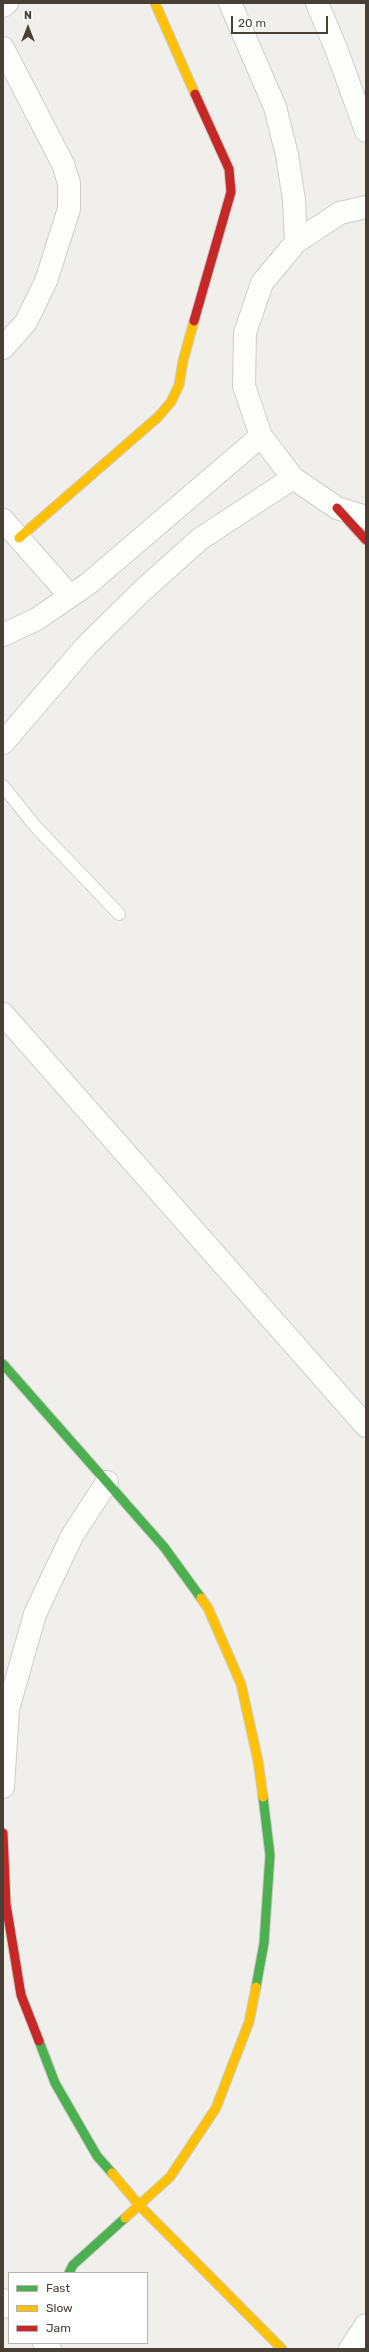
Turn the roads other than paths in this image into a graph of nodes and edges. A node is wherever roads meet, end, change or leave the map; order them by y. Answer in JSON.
{"nodes":[{"id":1,"x":6,"y":3,"type":"edge"},
{"id":2,"x":156,"y":3,"type":"edge"},
{"id":3,"x":230,"y":3,"type":"edge"},
{"id":4,"x":316,"y":3,"type":"edge"},
{"id":5,"x":3,"y":6,"type":"edge"},
{"id":6,"x":3,"y":48,"type":"edge"},
{"id":7,"x":366,"y":131,"type":"edge"},
{"id":8,"x":366,"y":207,"type":"edge"},
{"id":9,"x":296,"y":242,"type":"junction"},
{"id":10,"x":3,"y":348,"type":"edge"},
{"id":11,"x":261,"y":436,"type":"junction"},
{"id":12,"x":293,"y":478,"type":"junction"},
{"id":13,"x":337,"y":508,"type":"junction"},
{"id":14,"x":366,"y":517,"type":"edge"},
{"id":15,"x":3,"y":520,"type":"edge"},
{"id":16,"x":19,"y":538,"type":"junction"},
{"id":17,"x":366,"y":540,"type":"edge"},
{"id":18,"x":70,"y":596,"type":"junction"},
{"id":19,"x":3,"y":635,"type":"edge"},
{"id":20,"x":3,"y":743,"type":"edge"},
{"id":21,"x":3,"y":786,"type":"edge"},
{"id":22,"x":118,"y":914,"type":"dead end"},
{"id":23,"x":7,"y":1028,"type":"edge"},
{"id":24,"x":3,"y":1364,"type":"edge"},
{"id":25,"x":366,"y":1426,"type":"edge"},
{"id":26,"x":107,"y":1482,"type":"junction"},
{"id":27,"x":3,"y":1787,"type":"edge"},
{"id":28,"x":3,"y":1833,"type":"edge"},
{"id":29,"x":139,"y":2205,"type":"junction"},
{"id":30,"x":69,"y":2272,"type":"edge"},
{"id":31,"x":366,"y":2325,"type":"edge"},
{"id":32,"x":282,"y":2349,"type":"edge"},
{"id":33,"x":350,"y":2349,"type":"edge"}],
"edges":[{"from":1,"to":5,"type":"street"},
{"from":2,"to":16,"type":"street"},
{"from":3,"to":9,"type":"street"},
{"from":4,"to":7,"type":"street"},
{"from":6,"to":10,"type":"street"},
{"from":8,"to":9,"type":"street"},
{"from":9,"to":11,"type":"street"},
{"from":11,"to":12,"type":"street"},
{"from":11,"to":18,"type":"street"},
{"from":12,"to":13,"type":"street"},
{"from":12,"to":20,"type":"street"},
{"from":13,"to":14,"type":"street"},
{"from":13,"to":17,"type":"street"},
{"from":15,"to":16,"type":"street"},
{"from":16,"to":18,"type":"street"},
{"from":18,"to":19,"type":"street"},
{"from":21,"to":22,"type":"lane"},
{"from":23,"to":25,"type":"street"},
{"from":24,"to":26,"type":"street"},
{"from":26,"to":27,"type":"street"},
{"from":26,"to":29,"type":"street"},
{"from":28,"to":29,"type":"street"},
{"from":29,"to":30,"type":"street"},
{"from":29,"to":32,"type":"street"},
{"from":31,"to":33,"type":"street"}]}
